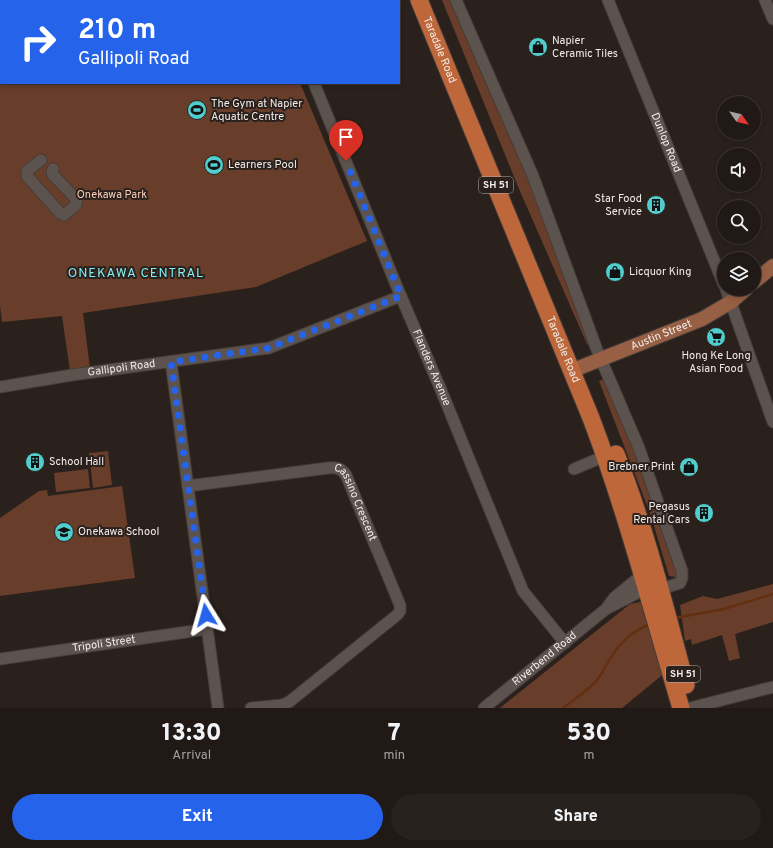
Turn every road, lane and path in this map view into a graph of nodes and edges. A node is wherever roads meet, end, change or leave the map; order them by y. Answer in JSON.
{"nodes":[{"id":1,"x":419,"y":0,"type":"edge"},
{"id":2,"x":432,"y":0,"type":"edge"},
{"id":3,"x":456,"y":0,"type":"edge"},
{"id":4,"x":608,"y":0,"type":"edge"},
{"id":5,"x":765,"y":0,"type":"edge"},
{"id":6,"x":773,"y":19,"type":"edge"},
{"id":7,"x":314,"y":84,"type":"edge"},
{"id":8,"x":41,"y":160,"type":"dead end"},
{"id":9,"x":53,"y":169,"type":"dead end"},
{"id":10,"x":773,"y":266,"type":"edge"},
{"id":11,"x":717,"y":268,"type":"edge"},
{"id":12,"x":761,"y":276,"type":"edge"},
{"id":13,"x":401,"y":296,"type":"junction"},
{"id":14,"x":727,"y":296,"type":"edge"},
{"id":15,"x":728,"y":296,"type":"edge"},
{"id":16,"x":602,"y":358,"type":"junction"},
{"id":17,"x":171,"y":362,"type":"junction"},
{"id":18,"x":576,"y":369,"type":"junction"},
{"id":19,"x":0,"y":387,"type":"edge"},
{"id":20,"x":773,"y":422,"type":"edge"},
{"id":21,"x":605,"y":456,"type":"junction"},
{"id":22,"x":574,"y":469,"type":"dead end"},
{"id":23,"x":188,"y":486,"type":"junction"},
{"id":24,"x":655,"y":584,"type":"junction"},
{"id":25,"x":207,"y":629,"type":"junction"},
{"id":26,"x":667,"y":640,"type":"junction"},
{"id":27,"x":565,"y":643,"type":"junction"},
{"id":28,"x":0,"y":659,"type":"edge"},
{"id":29,"x":773,"y":687,"type":"edge"},
{"id":30,"x":218,"y":708,"type":"edge"},
{"id":31,"x":251,"y":708,"type":"edge"},
{"id":32,"x":484,"y":708,"type":"edge"},
{"id":33,"x":681,"y":708,"type":"edge"},
{"id":34,"x":691,"y":708,"type":"edge"}],
"edges":[{"from":1,"to":18,"type":"highway","name":"Taradale Road","number":"SH 51"},
{"from":2,"to":18,"type":"highway","name":"Taradale Road","number":"SH 51"},
{"from":3,"to":16,"type":"street"},
{"from":4,"to":11,"type":"street","name":"Dunlop Road"},
{"from":5,"to":6,"type":"street"},
{"from":7,"to":13,"type":"street","name":"Flanders Avenue"},
{"from":8,"to":9,"type":"street"},
{"from":10,"to":12,"type":"main road"},
{"from":13,"to":17,"type":"street","name":"Gallipoli Road"},
{"from":13,"to":27,"type":"street","name":"Flanders Avenue"},
{"from":14,"to":16,"type":"main road","name":"Austin Street"},
{"from":15,"to":20,"type":"street"},
{"from":16,"to":18,"type":"main road","name":"Austin Street"},
{"from":16,"to":24,"type":"street"},
{"from":17,"to":19,"type":"street","name":"Gallipoli Road"},
{"from":17,"to":23,"type":"street"},
{"from":18,"to":21,"type":"highway","name":"Taradale Road","number":"SH 51"},
{"from":18,"to":24,"type":"highway","name":"Taradale Road","number":"SH 51"},
{"from":21,"to":22,"type":"street"},
{"from":21,"to":24,"type":"highway","name":"Taradale Road","number":"SH 51"},
{"from":23,"to":25,"type":"street"},
{"from":23,"to":31,"type":"street","name":"Cassino Crescent"},
{"from":24,"to":26,"type":"highway","name":"Taradale Road","number":"SH 51"},
{"from":24,"to":27,"type":"street","name":"Riverbend Road"},
{"from":25,"to":28,"type":"street","name":"Tripoli Street"},
{"from":25,"to":30,"type":"street"},
{"from":26,"to":33,"type":"highway","name":"Taradale Road","number":"SH 51"},
{"from":26,"to":34,"type":"highway","name":"Taradale Road","number":"SH 51"},
{"from":27,"to":32,"type":"street","name":"Riverbend Road"},
{"from":29,"to":34,"type":"street"}]}
